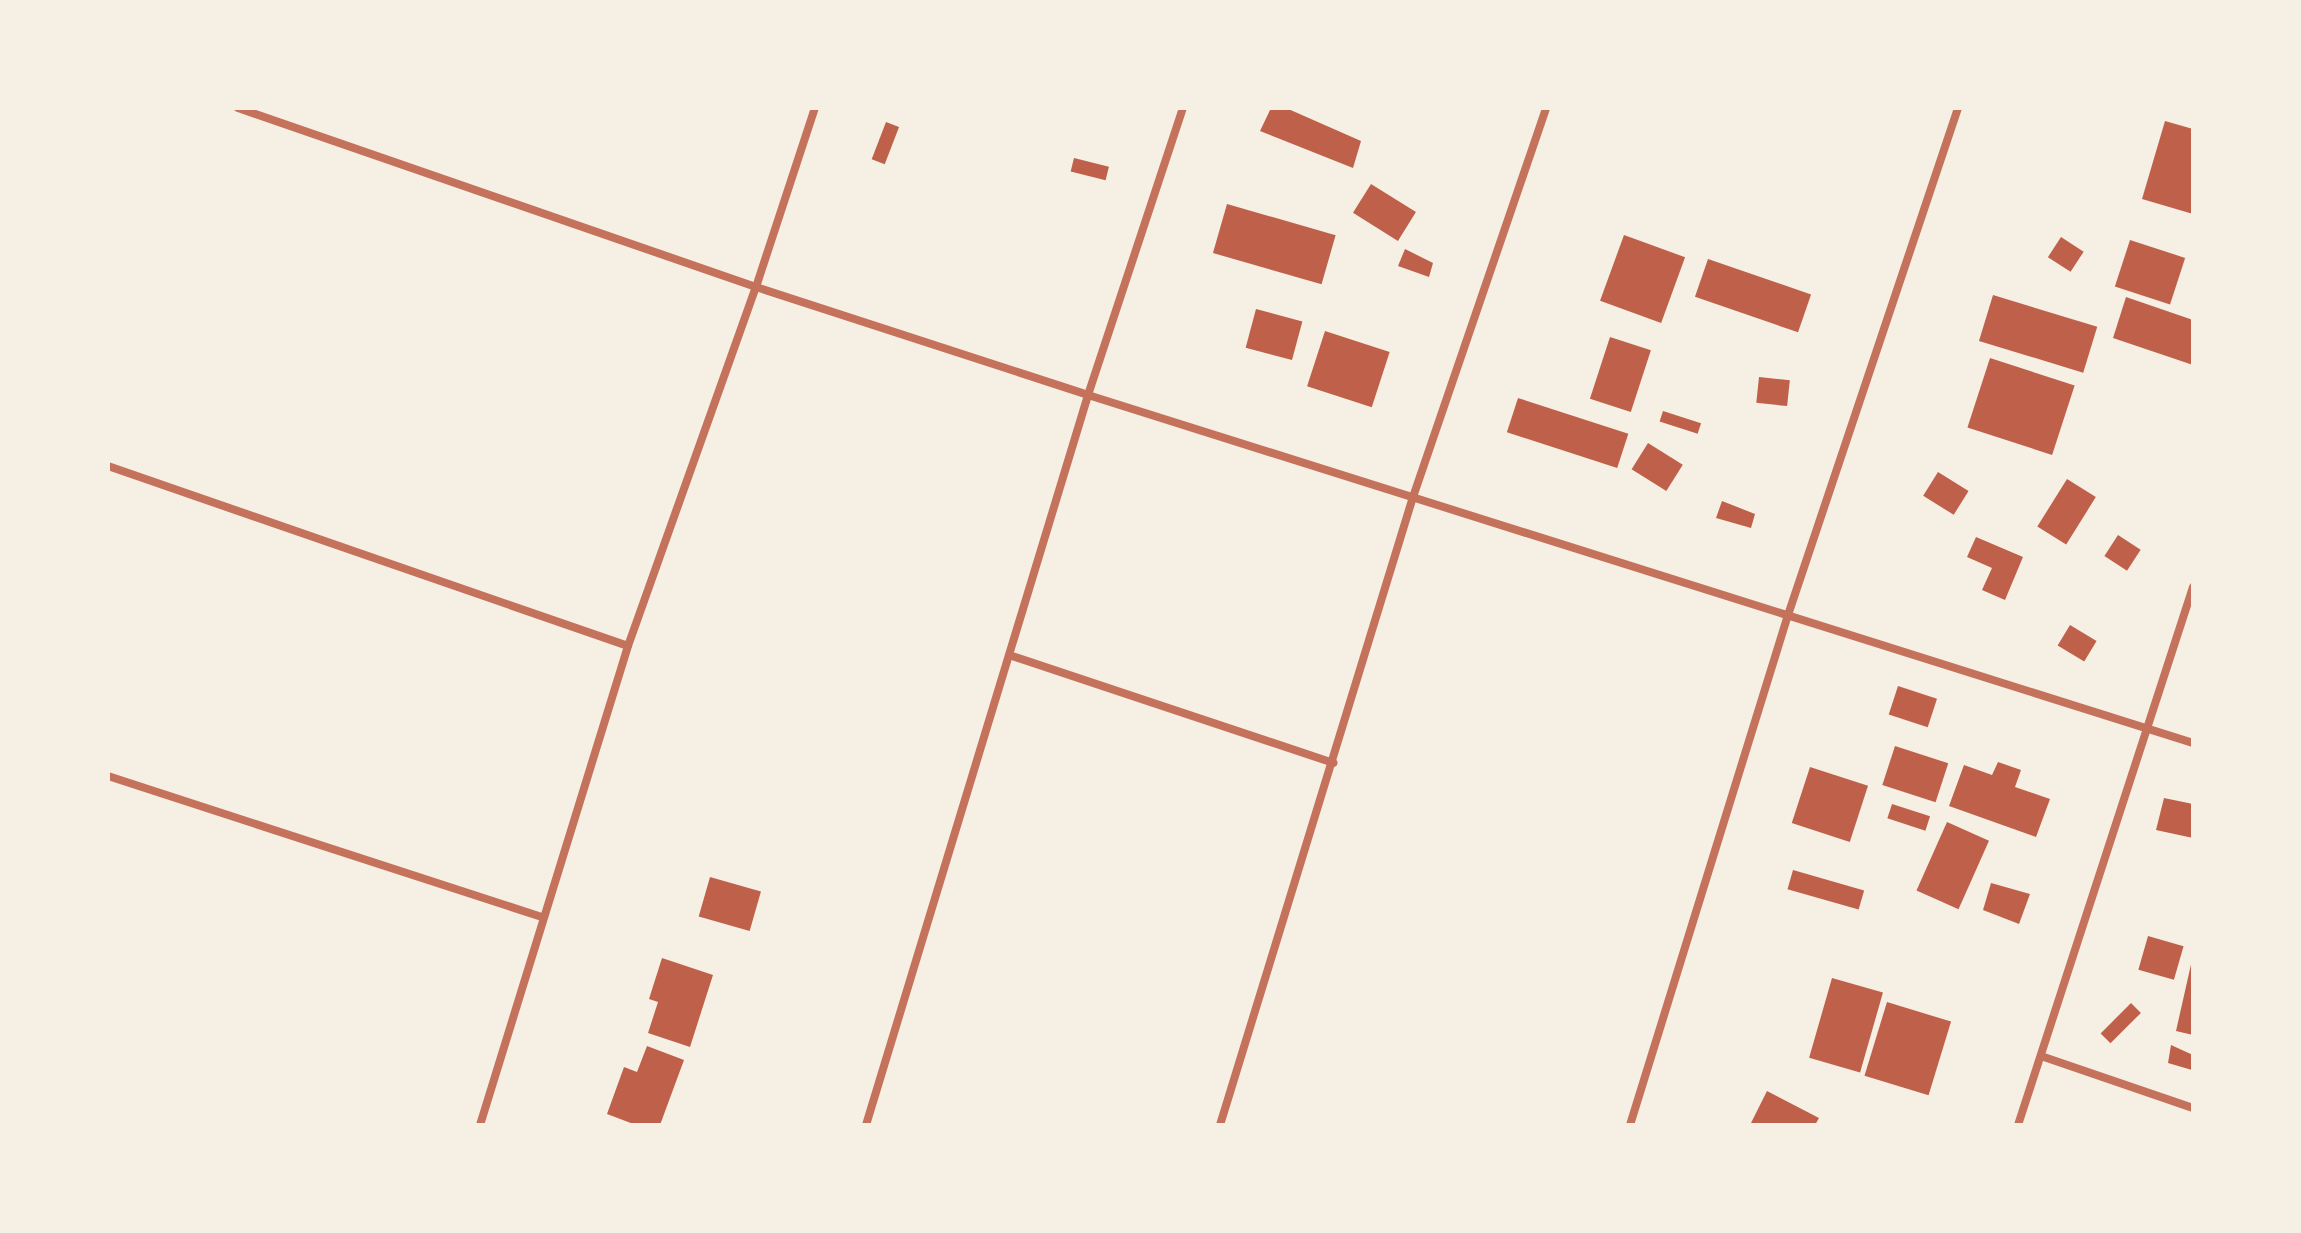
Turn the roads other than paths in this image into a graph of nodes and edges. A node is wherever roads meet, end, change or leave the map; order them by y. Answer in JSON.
{"nodes":[{"id":1,"x":238,"y":108,"type":"edge"},
{"id":2,"x":815,"y":108,"type":"edge"},
{"id":3,"x":1183,"y":108,"type":"edge"},
{"id":4,"x":1546,"y":108,"type":"edge"},
{"id":5,"x":1958,"y":108,"type":"edge"},
{"id":6,"x":756,"y":287,"type":"junction"},
{"id":7,"x":1088,"y":395,"type":"junction"},
{"id":8,"x":108,"y":466,"type":"edge"},
{"id":9,"x":1413,"y":497,"type":"junction"},
{"id":10,"x":2193,"y":587,"type":"edge"},
{"id":11,"x":1788,"y":615,"type":"junction"},
{"id":12,"x":628,"y":646,"type":"junction"},
{"id":13,"x":1009,"y":655,"type":"junction"},
{"id":14,"x":2146,"y":727,"type":"junction"},
{"id":15,"x":2193,"y":743,"type":"edge"},
{"id":16,"x":1333,"y":763,"type":"junction"},
{"id":17,"x":108,"y":776,"type":"edge"},
{"id":18,"x":543,"y":917,"type":"junction"},
{"id":19,"x":2041,"y":1056,"type":"junction"},
{"id":20,"x":2193,"y":1108,"type":"edge"},
{"id":21,"x":480,"y":1125,"type":"edge"},
{"id":22,"x":866,"y":1125,"type":"edge"},
{"id":23,"x":1220,"y":1125,"type":"edge"},
{"id":24,"x":1630,"y":1125,"type":"edge"},
{"id":25,"x":2018,"y":1125,"type":"edge"}],
"edges":[{"from":1,"to":6,"type":"street"},
{"from":2,"to":6,"type":"street"},
{"from":3,"to":7,"type":"street"},
{"from":4,"to":9,"type":"street"},
{"from":5,"to":11,"type":"street"},
{"from":6,"to":7,"type":"street"},
{"from":6,"to":12,"type":"street"},
{"from":7,"to":9,"type":"street"},
{"from":7,"to":13,"type":"street"},
{"from":8,"to":12,"type":"street"},
{"from":9,"to":11,"type":"street"},
{"from":9,"to":16,"type":"street"},
{"from":10,"to":14,"type":"street"},
{"from":11,"to":14,"type":"street"},
{"from":11,"to":24,"type":"street"},
{"from":12,"to":18,"type":"street"},
{"from":13,"to":16,"type":"street"},
{"from":13,"to":22,"type":"street"},
{"from":14,"to":15,"type":"street"},
{"from":14,"to":19,"type":"street"},
{"from":16,"to":23,"type":"street"},
{"from":17,"to":18,"type":"street"},
{"from":18,"to":21,"type":"street"},
{"from":19,"to":20,"type":"street"},
{"from":19,"to":25,"type":"street"}]}
